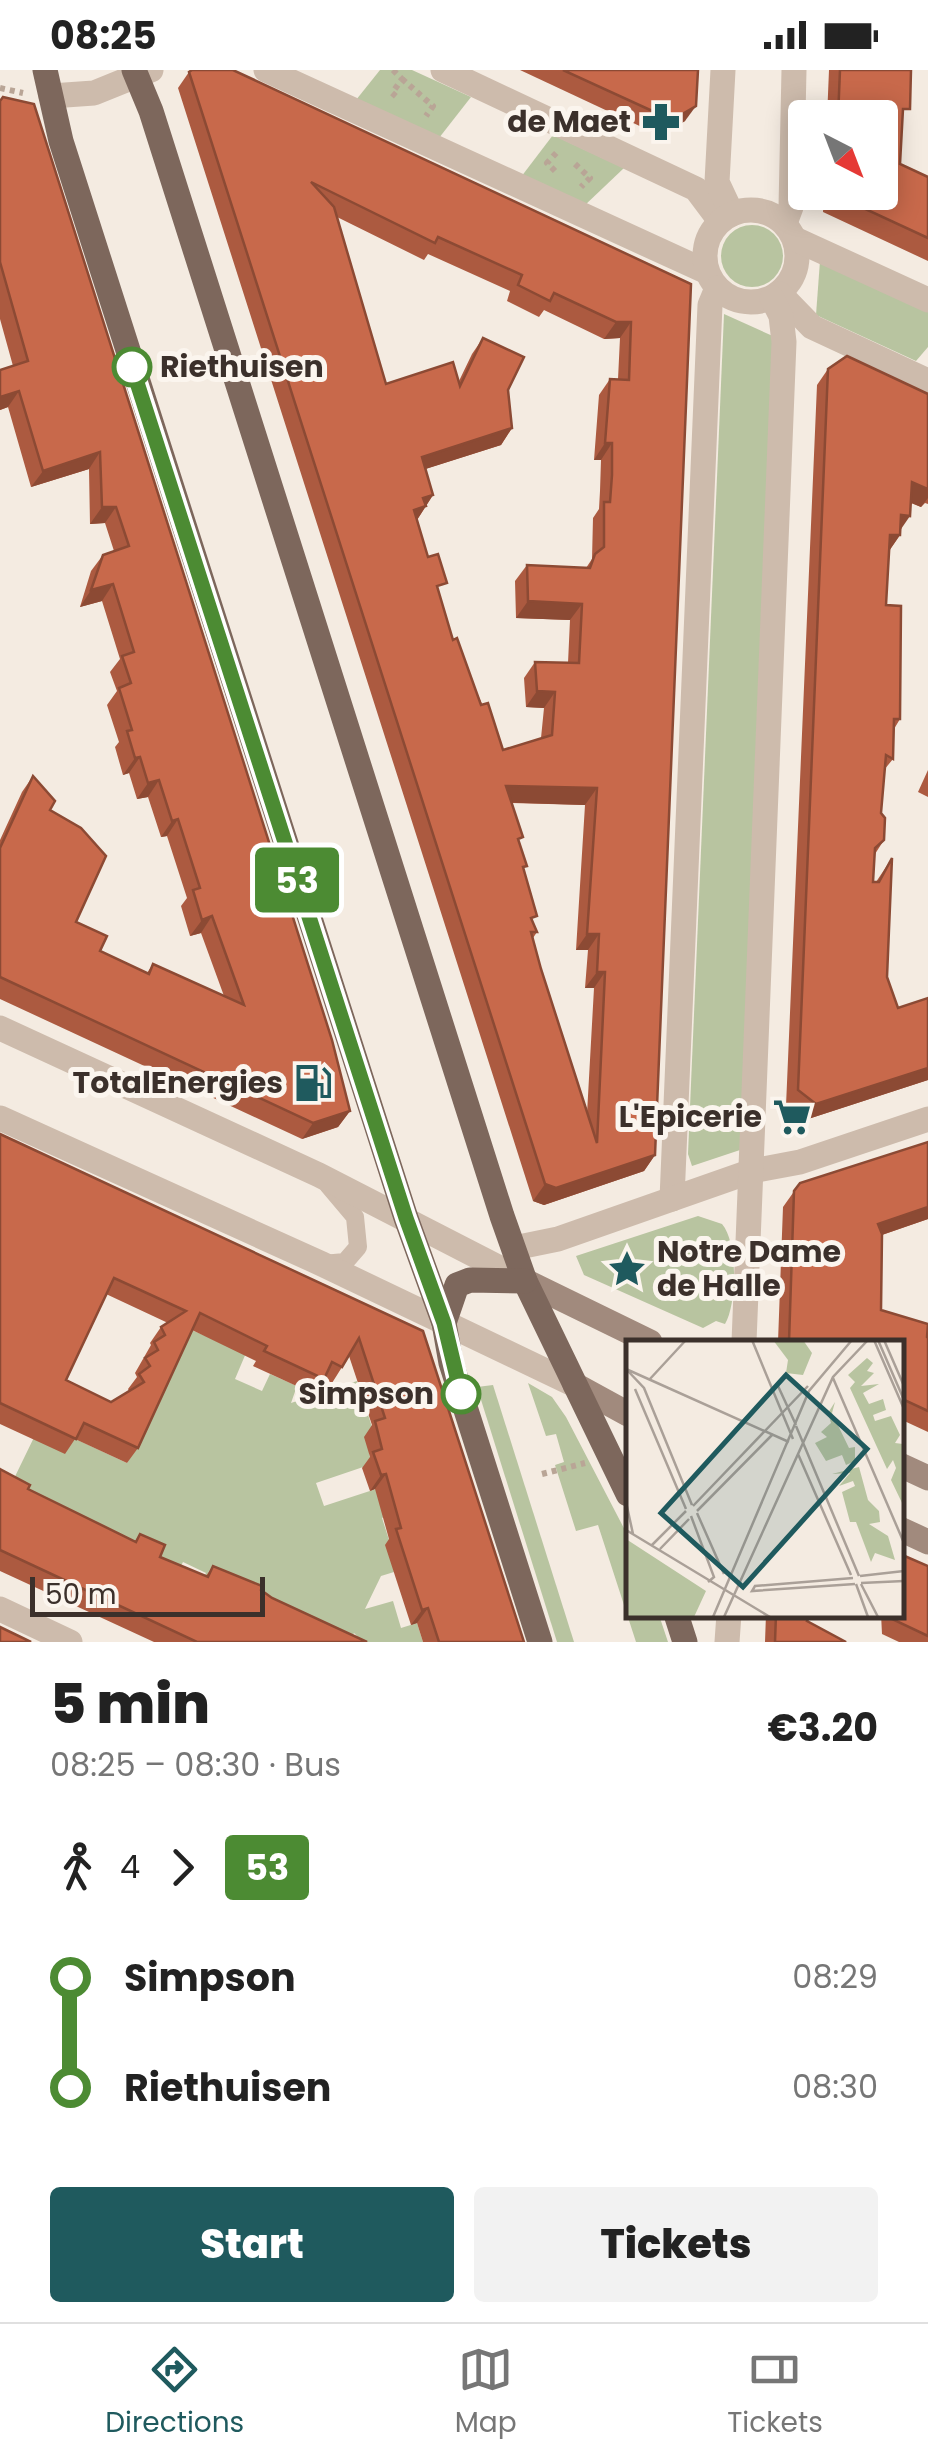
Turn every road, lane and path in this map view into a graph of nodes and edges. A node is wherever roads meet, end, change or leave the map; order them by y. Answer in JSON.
{"nodes":[{"id":1,"x":45,"y":70,"type":"edge"},
{"id":2,"x":266,"y":70,"type":"edge"},
{"id":3,"x":443,"y":70,"type":"edge"},
{"id":4,"x":723,"y":70,"type":"edge"},
{"id":5,"x":794,"y":70,"type":"edge"},
{"id":6,"x":140,"y":73,"type":"edge"},
{"id":7,"x":402,"y":78,"type":"dead end"},
{"id":8,"x":51,"y":96,"type":"junction"},
{"id":9,"x":423,"y":119,"type":"dead end"},
{"id":10,"x":563,"y":138,"type":"junction"},
{"id":11,"x":575,"y":202,"type":"junction"},
{"id":12,"x":726,"y":217,"type":"junction"},
{"id":13,"x":790,"y":231,"type":"junction"},
{"id":14,"x":712,"y":280,"type":"junction"},
{"id":15,"x":776,"y":296,"type":"junction"},
{"id":16,"x":928,"y":300,"type":"edge"},
{"id":17,"x":928,"y":381,"type":"edge"},
{"id":18,"x":0,"y":1028,"type":"edge"},
{"id":19,"x":0,"y":1118,"type":"edge"},
{"id":20,"x":928,"y":1119,"type":"edge"},
{"id":21,"x":752,"y":1171,"type":"junction"},
{"id":22,"x":319,"y":1175,"type":"junction"},
{"id":23,"x":672,"y":1199,"type":"junction"},
{"id":24,"x":406,"y":1218,"type":"junction"},
{"id":25,"x":514,"y":1248,"type":"junction"},
{"id":26,"x":322,"y":1264,"type":"junction"},
{"id":27,"x":525,"y":1281,"type":"junction"},
{"id":28,"x":444,"y":1323,"type":"junction"},
{"id":29,"x":646,"y":1340,"type":"edge"},
{"id":30,"x":744,"y":1340,"type":"edge"},
{"id":31,"x":574,"y":1385,"type":"junction"},
{"id":32,"x":626,"y":1413,"type":"edge"},
{"id":33,"x":590,"y":1462,"type":"dead end"},
{"id":34,"x":903,"y":1466,"type":"edge"},
{"id":35,"x":542,"y":1474,"type":"dead end"},
{"id":36,"x":928,"y":1478,"type":"edge"},
{"id":37,"x":626,"y":1490,"type":"edge"},
{"id":38,"x":903,"y":1531,"type":"edge"},
{"id":39,"x":928,"y":1542,"type":"edge"},
{"id":40,"x":0,"y":1609,"type":"edge"},
{"id":41,"x":677,"y":1617,"type":"edge"},
{"id":42,"x":729,"y":1617,"type":"edge"},
{"id":43,"x":70,"y":1642,"type":"edge"},
{"id":44,"x":540,"y":1642,"type":"edge"},
{"id":45,"x":684,"y":1642,"type":"edge"},
{"id":46,"x":727,"y":1642,"type":"edge"}],
"edges":[{"from":1,"to":8,"type":"main road"},
{"from":2,"to":11,"type":"street"},
{"from":3,"to":10,"type":"street"},
{"from":4,"to":12,"type":"street"},
{"from":5,"to":13,"type":"street"},
{"from":6,"to":8,"type":"street"},
{"from":6,"to":25,"type":"main road"},
{"from":7,"to":9,"type":"path"},
{"from":8,"to":24,"type":"main road"},
{"from":10,"to":11,"type":"path"},
{"from":10,"to":11,"type":"path"},
{"from":10,"to":12,"type":"street"},
{"from":11,"to":14,"type":"street"},
{"from":12,"to":13,"type":"street"},
{"from":12,"to":14,"type":"street"},
{"from":13,"to":15,"type":"street"},
{"from":13,"to":16,"type":"street"},
{"from":14,"to":15,"type":"street"},
{"from":14,"to":23,"type":"street"},
{"from":15,"to":17,"type":"street"},
{"from":15,"to":21,"type":"street"},
{"from":18,"to":22,"type":"street"},
{"from":19,"to":26,"type":"street"},
{"from":20,"to":21,"type":"street"},
{"from":21,"to":23,"type":"street"},
{"from":21,"to":30,"type":"street"},
{"from":22,"to":24,"type":"street"},
{"from":22,"to":26,"type":"lane"},
{"from":23,"to":25,"type":"street"},
{"from":24,"to":27,"type":"street"},
{"from":24,"to":28,"type":"main road"},
{"from":25,"to":27,"type":"main road"},
{"from":26,"to":28,"type":"street"},
{"from":27,"to":28,"type":"main road"},
{"from":27,"to":29,"type":"main road"},
{"from":27,"to":31,"type":"main road"},
{"from":28,"to":31,"type":"street"},
{"from":28,"to":44,"type":"main road"},
{"from":31,"to":32,"type":"main road"},
{"from":31,"to":37,"type":"main road"},
{"from":33,"to":35,"type":"path"},
{"from":34,"to":36,"type":"main road"},
{"from":38,"to":39,"type":"main road"},
{"from":40,"to":43,"type":"street"},
{"from":41,"to":45,"type":"main road"},
{"from":42,"to":46,"type":"street"}]}
